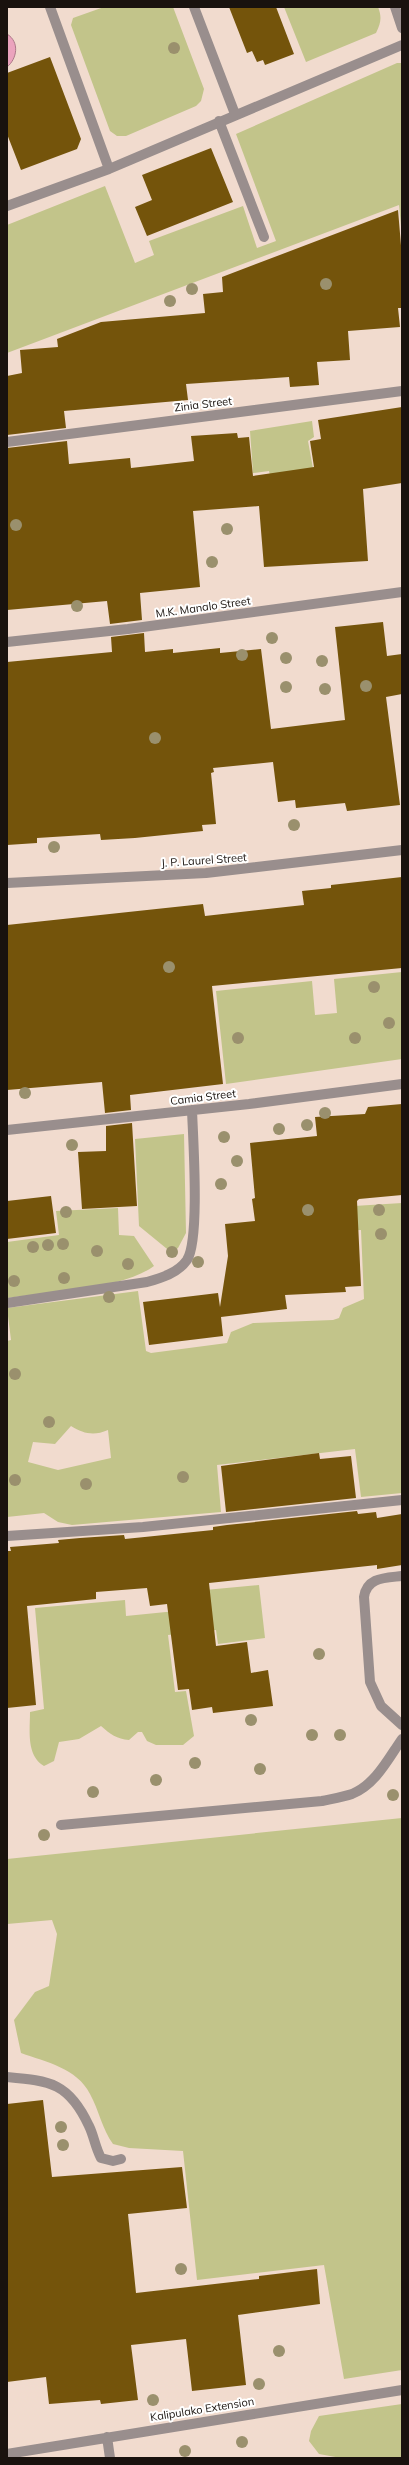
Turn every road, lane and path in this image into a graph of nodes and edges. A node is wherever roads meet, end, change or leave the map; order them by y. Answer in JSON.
{"nodes":[{"id":1,"x":50,"y":7,"type":"edge"},
{"id":2,"x":194,"y":7,"type":"edge"},
{"id":3,"x":395,"y":7,"type":"edge"},
{"id":4,"x":402,"y":28,"type":"edge"},
{"id":5,"x":402,"y":45,"type":"edge"},
{"id":6,"x":235,"y":114,"type":"junction"},
{"id":7,"x":219,"y":121,"type":"junction"},
{"id":8,"x":109,"y":169,"type":"junction"},
{"id":9,"x":7,"y":206,"type":"edge"},
{"id":10,"x":264,"y":237,"type":"dead end"},
{"id":11,"x":402,"y":391,"type":"edge"},
{"id":12,"x":7,"y":442,"type":"edge"},
{"id":13,"x":402,"y":592,"type":"edge"},
{"id":14,"x":7,"y":642,"type":"edge"},
{"id":15,"x":402,"y":850,"type":"edge"},
{"id":16,"x":7,"y":883,"type":"edge"},
{"id":17,"x":402,"y":1084,"type":"edge"},
{"id":18,"x":192,"y":1110,"type":"junction"},
{"id":19,"x":7,"y":1130,"type":"edge"},
{"id":20,"x":7,"y":1303,"type":"edge"},
{"id":21,"x":402,"y":1500,"type":"edge"},
{"id":22,"x":7,"y":1536,"type":"edge"},
{"id":23,"x":402,"y":1576,"type":"edge"},
{"id":24,"x":402,"y":1725,"type":"edge"},
{"id":25,"x":402,"y":1739,"type":"edge"},
{"id":26,"x":61,"y":1825,"type":"dead end"},
{"id":27,"x":7,"y":2078,"type":"edge"},
{"id":28,"x":121,"y":2159,"type":"dead end"},
{"id":29,"x":402,"y":2390,"type":"edge"},
{"id":30,"x":107,"y":2437,"type":"junction"},
{"id":31,"x":7,"y":2454,"type":"edge"},
{"id":32,"x":110,"y":2458,"type":"edge"}],
"edges":[{"from":1,"to":8,"type":"street"},
{"from":2,"to":6,"type":"street"},
{"from":3,"to":4,"type":"street"},
{"from":5,"to":6,"type":"street"},
{"from":6,"to":7,"type":"street"},
{"from":7,"to":8,"type":"street"},
{"from":7,"to":10,"type":"street"},
{"from":8,"to":9,"type":"street"},
{"from":11,"to":12,"type":"street","name":"Zinia Street"},
{"from":13,"to":14,"type":"street","name":"M.K. Manalo Street"},
{"from":15,"to":16,"type":"street","name":"J. P. Laurel Street"},
{"from":17,"to":18,"type":"street","name":"Camia Street"},
{"from":18,"to":19,"type":"street","name":"Camia Street"},
{"from":18,"to":20,"type":"street"},
{"from":21,"to":22,"type":"street"},
{"from":23,"to":24,"type":"street"},
{"from":25,"to":26,"type":"street"},
{"from":27,"to":28,"type":"street"},
{"from":29,"to":30,"type":"street","name":"Kalipulako Extension"},
{"from":30,"to":31,"type":"street","name":"Kalipulako Extension"},
{"from":30,"to":32,"type":"street"}]}
